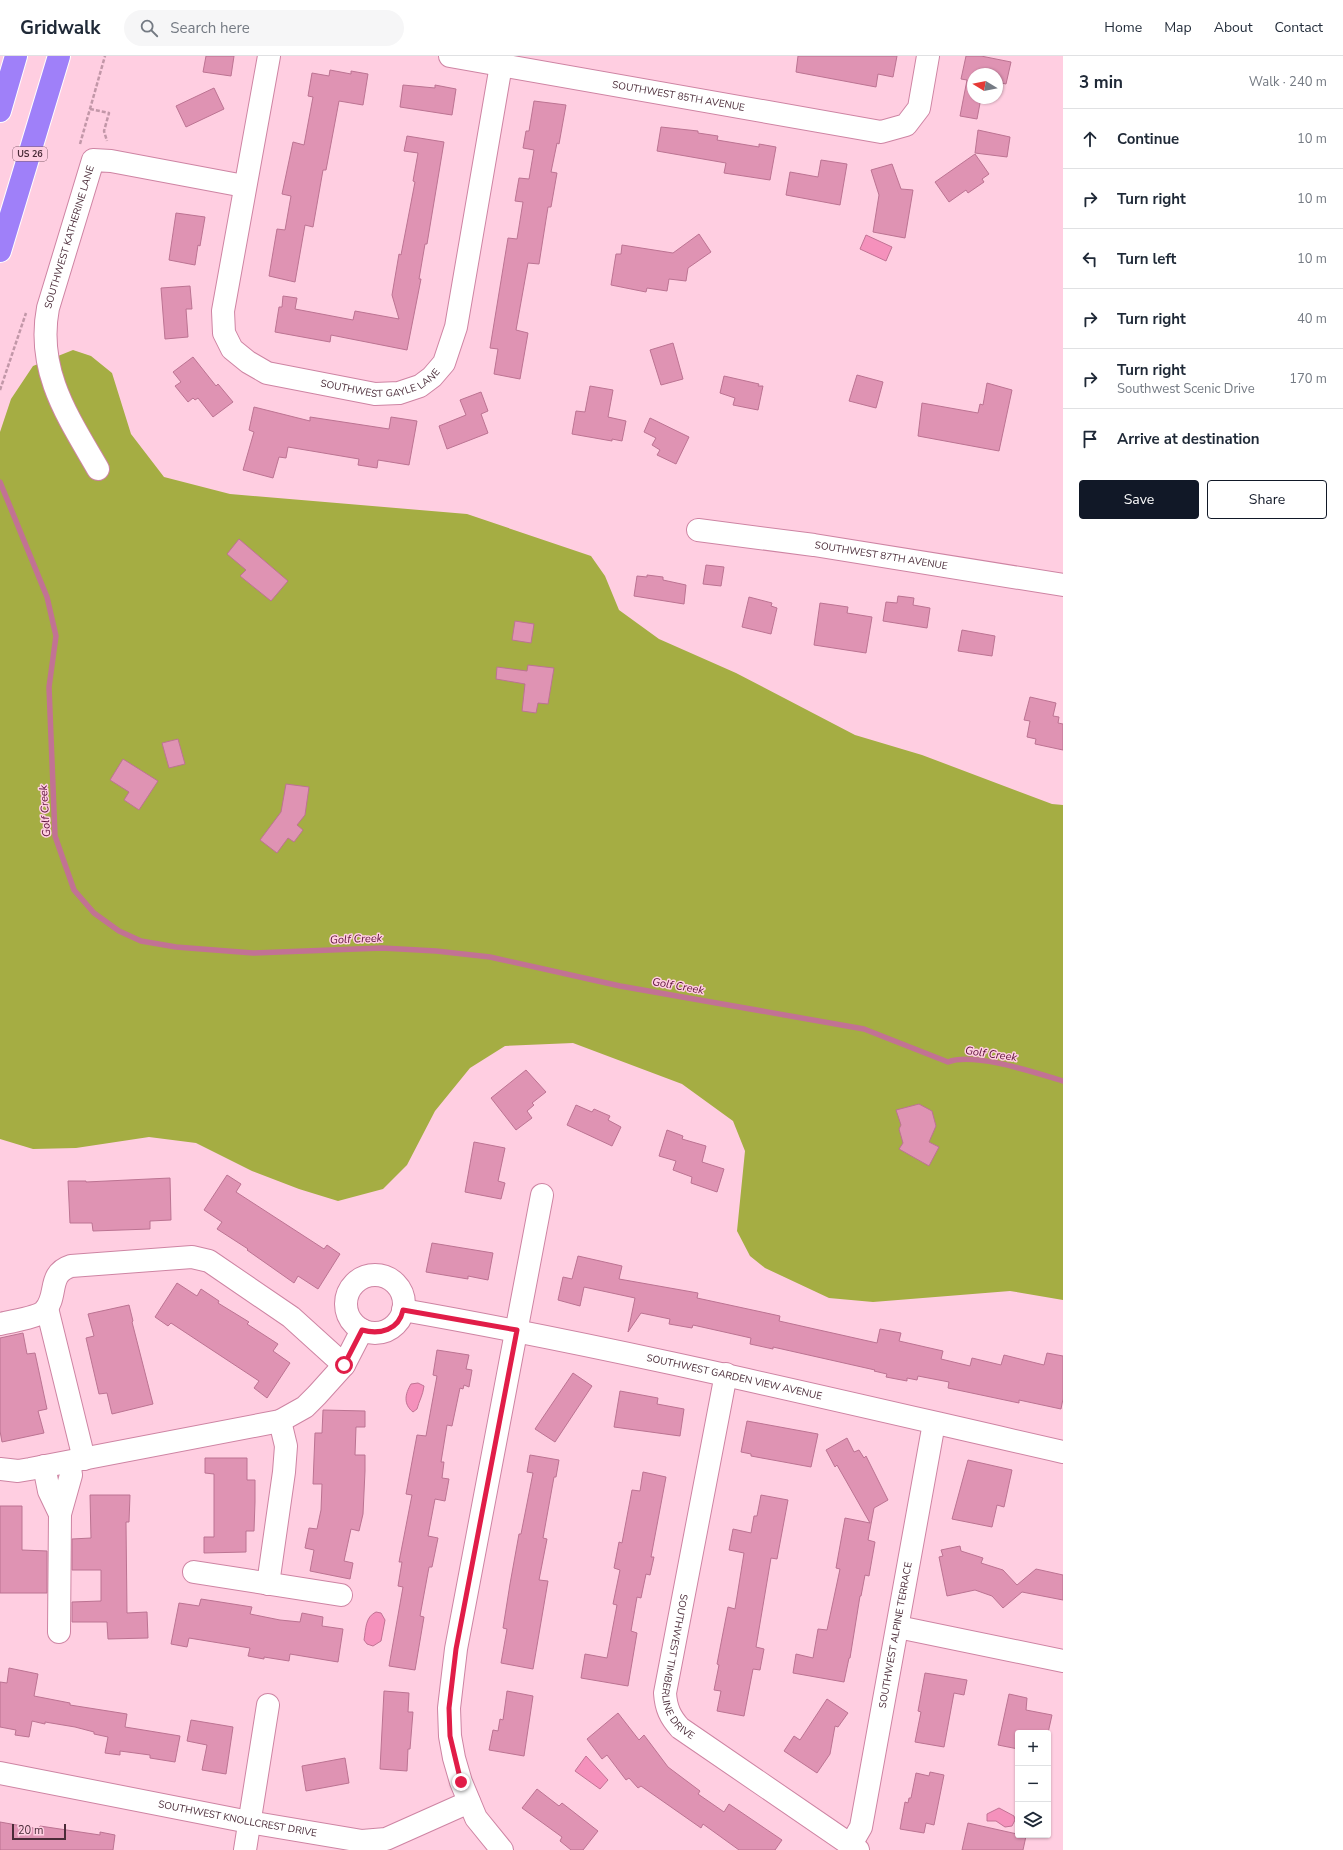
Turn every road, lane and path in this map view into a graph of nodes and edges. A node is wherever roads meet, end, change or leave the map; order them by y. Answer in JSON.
{"nodes":[{"id":1,"x":16,"y":56,"type":"edge"},
{"id":2,"x":59,"y":56,"type":"edge"},
{"id":3,"x":269,"y":56,"type":"edge"},
{"id":4,"x":450,"y":56,"type":"edge"},
{"id":5,"x":928,"y":56,"type":"edge"},
{"id":6,"x":501,"y":65,"type":"junction"},
{"id":7,"x":90,"y":109,"type":"dead end"},
{"id":8,"x":0,"y":111,"type":"edge"},
{"id":9,"x":111,"y":161,"type":"junction"},
{"id":10,"x":244,"y":186,"type":"junction"},
{"id":11,"x":0,"y":251,"type":"edge"},
{"id":12,"x":98,"y":469,"type":"dead end"},
{"id":13,"x":698,"y":530,"type":"dead end"},
{"id":14,"x":1063,"y":585,"type":"edge"},
{"id":15,"x":542,"y":1195,"type":"dead end"},
{"id":16,"x":47,"y":1308,"type":"junction"},
{"id":17,"x":403,"y":1310,"type":"junction"},
{"id":18,"x":0,"y":1324,"type":"edge"},
{"id":19,"x":362,"y":1330,"type":"junction"},
{"id":20,"x":517,"y":1330,"type":"junction"},
{"id":21,"x":344,"y":1365,"type":"junction"},
{"id":22,"x":726,"y":1374,"type":"junction"},
{"id":23,"x":280,"y":1421,"type":"junction"},
{"id":24,"x":934,"y":1423,"type":"junction"},
{"id":25,"x":1063,"y":1452,"type":"edge"},
{"id":26,"x":77,"y":1460,"type":"junction"},
{"id":27,"x":44,"y":1466,"type":"junction"},
{"id":28,"x":0,"y":1469,"type":"edge"},
{"id":29,"x":60,"y":1514,"type":"junction"},
{"id":30,"x":194,"y":1572,"type":"dead end"},
{"id":31,"x":268,"y":1584,"type":"junction"},
{"id":32,"x":341,"y":1595,"type":"dead end"},
{"id":33,"x":898,"y":1627,"type":"junction"},
{"id":34,"x":59,"y":1632,"type":"dead end"},
{"id":35,"x":1063,"y":1661,"type":"edge"},
{"id":36,"x":268,"y":1705,"type":"dead end"},
{"id":37,"x":0,"y":1773,"type":"edge"},
{"id":38,"x":469,"y":1802,"type":"junction"},
{"id":39,"x":250,"y":1822,"type":"junction"},
{"id":40,"x":854,"y":1848,"type":"edge"},
{"id":41,"x":245,"y":1850,"type":"edge"},
{"id":42,"x":502,"y":1850,"type":"edge"}],
"edges":[{"from":1,"to":8,"type":"highway"},
{"from":2,"to":11,"type":"highway","number":"US 26"},
{"from":3,"to":10,"type":"street"},
{"from":4,"to":6,"type":"street","name":"SOUTHWEST 85TH AVENUE"},
{"from":5,"to":6,"type":"street","name":"SOUTHWEST 85TH AVENUE"},
{"from":6,"to":10,"type":"street","name":"SOUTHWEST GAYLE LANE"},
{"from":7,"to":9,"type":"path"},
{"from":9,"to":10,"type":"street","name":"SOUTHWEST KATHERINE LANE"},
{"from":9,"to":12,"type":"street","name":"SOUTHWEST KATHERINE LANE"},
{"from":13,"to":14,"type":"street","name":"SOUTHWEST 87TH AVENUE"},
{"from":15,"to":20,"type":"street"},
{"from":16,"to":18,"type":"street"},
{"from":16,"to":21,"type":"street"},
{"from":16,"to":26,"type":"street"},
{"from":17,"to":19,"type":"street"},
{"from":17,"to":19,"type":"street"},
{"from":17,"to":20,"type":"street","name":"SOUTHWEST GARDEN VIEW AVENUE"},
{"from":19,"to":21,"type":"street"},
{"from":20,"to":22,"type":"street","name":"SOUTHWEST GARDEN VIEW AVENUE"},
{"from":20,"to":38,"type":"street"},
{"from":21,"to":23,"type":"street"},
{"from":22,"to":24,"type":"street","name":"SOUTHWEST GARDEN VIEW AVENUE"},
{"from":22,"to":40,"type":"street","name":"SOUTHWEST TIMBERLINE DRIVE"},
{"from":23,"to":26,"type":"street"},
{"from":23,"to":31,"type":"street"},
{"from":24,"to":25,"type":"street","name":"SOUTHWEST GARDEN VIEW AVENUE"},
{"from":24,"to":33,"type":"street","name":"SOUTHWEST ALPINE TERRACE"},
{"from":26,"to":27,"type":"street"},
{"from":26,"to":29,"type":"street"},
{"from":27,"to":28,"type":"street"},
{"from":27,"to":29,"type":"street"},
{"from":29,"to":34,"type":"street"},
{"from":30,"to":31,"type":"street"},
{"from":31,"to":32,"type":"street"},
{"from":33,"to":35,"type":"street"},
{"from":33,"to":40,"type":"street","name":"SOUTHWEST ALPINE TERRACE"},
{"from":36,"to":39,"type":"street"},
{"from":37,"to":39,"type":"street","name":"SOUTHWEST KNOLLCREST DRIVE"},
{"from":38,"to":39,"type":"street","name":"SOUTHWEST KNOLLCREST DRIVE"},
{"from":38,"to":42,"type":"street"},
{"from":39,"to":41,"type":"street"}]}
